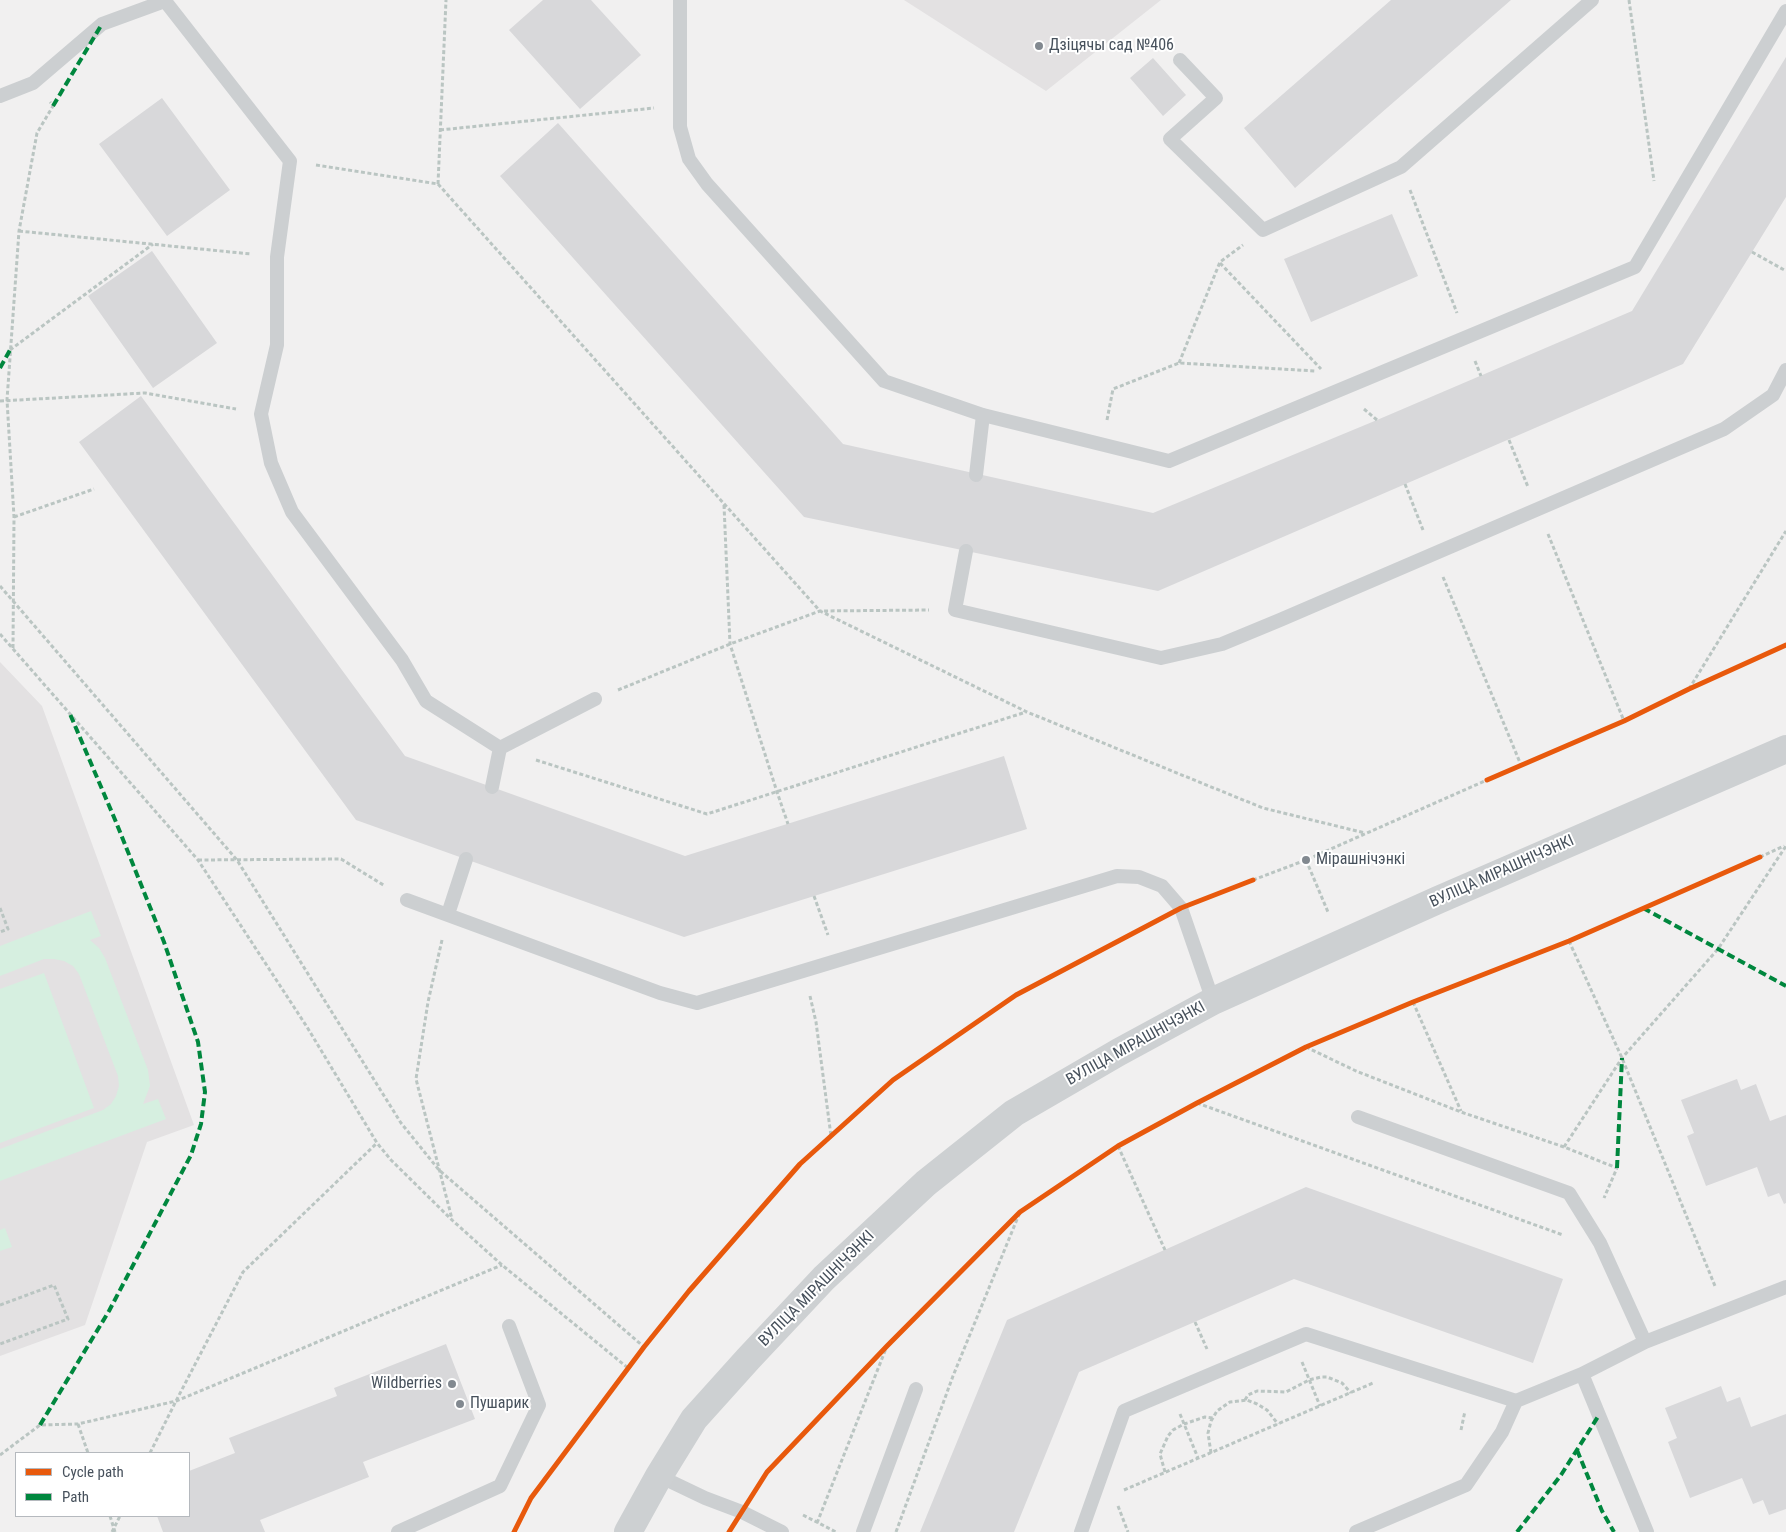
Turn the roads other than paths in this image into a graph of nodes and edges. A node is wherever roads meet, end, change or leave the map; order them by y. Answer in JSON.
{"nodes":[{"id":1,"x":680,"y":0,"type":"edge"},
{"id":2,"x":1592,"y":0,"type":"edge"},
{"id":3,"x":1786,"y":11,"type":"edge"},
{"id":4,"x":1180,"y":60,"type":"dead end"},
{"id":5,"x":0,"y":96,"type":"edge"},
{"id":6,"x":1786,"y":370,"type":"edge"},
{"id":7,"x":983,"y":416,"type":"junction"},
{"id":8,"x":976,"y":475,"type":"dead end"},
{"id":9,"x":966,"y":551,"type":"dead end"},
{"id":10,"x":595,"y":699,"type":"road end"},
{"id":11,"x":500,"y":748,"type":"junction"},
{"id":12,"x":1786,"y":750,"type":"edge"},
{"id":13,"x":492,"y":787,"type":"dead end"},
{"id":14,"x":466,"y":859,"type":"dead end"},
{"id":15,"x":407,"y":900,"type":"road end"},
{"id":16,"x":448,"y":914,"type":"junction"},
{"id":17,"x":1213,"y":1001,"type":"junction"},
{"id":18,"x":1358,"y":1117,"type":"dead end"},
{"id":19,"x":1786,"y":1287,"type":"edge"},
{"id":20,"x":510,"y":1326,"type":"dead end"},
{"id":21,"x":1646,"y":1342,"type":"junction"},
{"id":22,"x":1582,"y":1374,"type":"junction"},
{"id":23,"x":916,"y":1389,"type":"dead end"},
{"id":24,"x":1516,"y":1401,"type":"junction"},
{"id":25,"x":659,"y":1476,"type":"junction"},
{"id":26,"x":398,"y":1532,"type":"edge"},
{"id":27,"x":628,"y":1532,"type":"edge"},
{"id":28,"x":782,"y":1532,"type":"edge"},
{"id":29,"x":863,"y":1532,"type":"edge"},
{"id":30,"x":1081,"y":1532,"type":"edge"},
{"id":31,"x":1356,"y":1532,"type":"edge"},
{"id":32,"x":1647,"y":1532,"type":"edge"}],
"edges":[{"from":1,"to":7,"type":"lane"},
{"from":2,"to":4,"type":"lane"},
{"from":3,"to":7,"type":"lane"},
{"from":5,"to":11,"type":"lane"},
{"from":6,"to":9,"type":"lane"},
{"from":7,"to":8,"type":"lane"},
{"from":10,"to":11,"type":"lane"},
{"from":11,"to":13,"type":"lane"},
{"from":12,"to":17,"type":"main road","name":"ВУЛІЦА МІРАШНІЧЭНКІ"},
{"from":14,"to":16,"type":"lane"},
{"from":15,"to":16,"type":"lane"},
{"from":16,"to":17,"type":"lane"},
{"from":17,"to":25,"type":"main road","name":"ВУЛІЦА МІРАШНІЧЭНКІ"},
{"from":18,"to":21,"type":"lane"},
{"from":19,"to":21,"type":"lane"},
{"from":20,"to":26,"type":"lane"},
{"from":21,"to":22,"type":"lane"},
{"from":22,"to":24,"type":"lane"},
{"from":22,"to":32,"type":"lane"},
{"from":23,"to":29,"type":"lane"},
{"from":24,"to":30,"type":"lane"},
{"from":24,"to":31,"type":"lane"},
{"from":25,"to":27,"type":"main road","name":"ВУЛІЦА МІРАШНІЧЭНКІ"},
{"from":25,"to":28,"type":"lane"}]}
